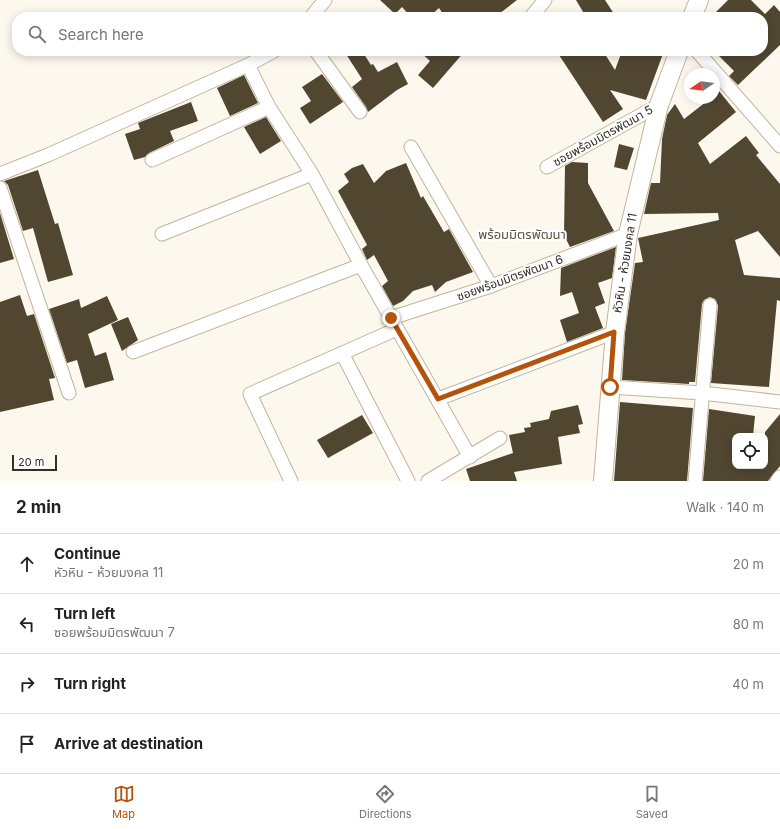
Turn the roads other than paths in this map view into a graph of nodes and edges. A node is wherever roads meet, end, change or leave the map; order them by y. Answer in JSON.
{"nodes":[{"id":1,"x":325,"y":0,"type":"edge"},
{"id":2,"x":545,"y":0,"type":"edge"},
{"id":3,"x":699,"y":0,"type":"edge"},
{"id":4,"x":315,"y":12,"type":"edge"},
{"id":5,"x":535,"y":12,"type":"edge"},
{"id":6,"x":694,"y":12,"type":"edge"},
{"id":7,"x":265,"y":56,"type":"edge"},
{"id":8,"x":320,"y":56,"type":"edge"},
{"id":9,"x":677,"y":56,"type":"edge"},
{"id":10,"x":701,"y":56,"type":"edge"},
{"id":11,"x":248,"y":66,"type":"junction"},
{"id":12,"x":658,"y":105,"type":"junction"},
{"id":13,"x":270,"y":107,"type":"junction"},
{"id":14,"x":360,"y":112,"type":"dead end"},
{"id":15,"x":780,"y":146,"type":"edge"},
{"id":16,"x":411,"y":147,"type":"dead end"},
{"id":17,"x":152,"y":160,"type":"dead end"},
{"id":18,"x":547,"y":167,"type":"dead end"},
{"id":19,"x":0,"y":174,"type":"edge"},
{"id":20,"x":312,"y":174,"type":"junction"},
{"id":21,"x":0,"y":188,"type":"edge"},
{"id":22,"x":162,"y":234,"type":"dead end"},
{"id":23,"x":628,"y":234,"type":"junction"},
{"id":24,"x":361,"y":265,"type":"junction"},
{"id":25,"x":491,"y":286,"type":"junction"},
{"id":26,"x":710,"y":305,"type":"dead end"},
{"id":27,"x":394,"y":324,"type":"junction"},
{"id":28,"x":614,"y":332,"type":"junction"},
{"id":29,"x":134,"y":352,"type":"dead end"},
{"id":30,"x":342,"y":353,"type":"junction"},
{"id":31,"x":610,"y":387,"type":"junction"},
{"id":32,"x":69,"y":393,"type":"dead end"},
{"id":33,"x":702,"y":393,"type":"junction"},
{"id":34,"x":438,"y":399,"type":"junction"},
{"id":35,"x":780,"y":402,"type":"edge"},
{"id":36,"x":500,"y":438,"type":"dead end"},
{"id":37,"x":470,"y":457,"type":"junction"},
{"id":38,"x":780,"y":477,"type":"edge"},
{"id":39,"x":291,"y":481,"type":"edge"},
{"id":40,"x":408,"y":481,"type":"edge"},
{"id":41,"x":428,"y":481,"type":"edge"},
{"id":42,"x":603,"y":481,"type":"edge"},
{"id":43,"x":695,"y":481,"type":"edge"},
{"id":44,"x":777,"y":481,"type":"edge"}],
"edges":[{"from":1,"to":4,"type":"street"},
{"from":2,"to":5,"type":"street"},
{"from":3,"to":6,"type":"street"},
{"from":7,"to":11,"type":"street"},
{"from":8,"to":14,"type":"street"},
{"from":9,"to":12,"type":"street","name":"หัวหิน - ห้วยมงคล 11"},
{"from":10,"to":15,"type":"street"},
{"from":11,"to":13,"type":"street"},
{"from":11,"to":19,"type":"street"},
{"from":12,"to":18,"type":"street","name":"ซอยพร้อมมิตรพัฒนา 5"},
{"from":12,"to":23,"type":"street","name":"หัวหิน - ห้วยมงคล 11"},
{"from":13,"to":17,"type":"street"},
{"from":13,"to":20,"type":"street"},
{"from":16,"to":25,"type":"street"},
{"from":20,"to":22,"type":"street"},
{"from":20,"to":24,"type":"street"},
{"from":21,"to":32,"type":"street"},
{"from":23,"to":25,"type":"street","name":"ซอยพร้อมมิตรพัฒนา 6"},
{"from":23,"to":28,"type":"street","name":"หัวหิน - ห้วยมงคล 11"},
{"from":24,"to":27,"type":"street"},
{"from":24,"to":29,"type":"street"},
{"from":25,"to":27,"type":"street","name":"ซอยพร้อมมิตรพัฒนา 6"},
{"from":26,"to":33,"type":"street"},
{"from":27,"to":30,"type":"street","name":"ซอยพร้อมมิตรพัฒนา 6"},
{"from":27,"to":34,"type":"street"},
{"from":28,"to":31,"type":"street","name":"หัวหิน - ห้วยมงคล 11"},
{"from":28,"to":34,"type":"street"},
{"from":30,"to":39,"type":"street","name":"ซอยพร้อมมิตรพัฒนา 6"},
{"from":30,"to":40,"type":"street"},
{"from":31,"to":33,"type":"street"},
{"from":31,"to":42,"type":"street","name":"หัวหิน - ห้วยมงคล 11"},
{"from":33,"to":35,"type":"street"},
{"from":33,"to":43,"type":"street"},
{"from":34,"to":37,"type":"street"},
{"from":36,"to":37,"type":"street"},
{"from":37,"to":41,"type":"street"},
{"from":38,"to":44,"type":"street"}]}
